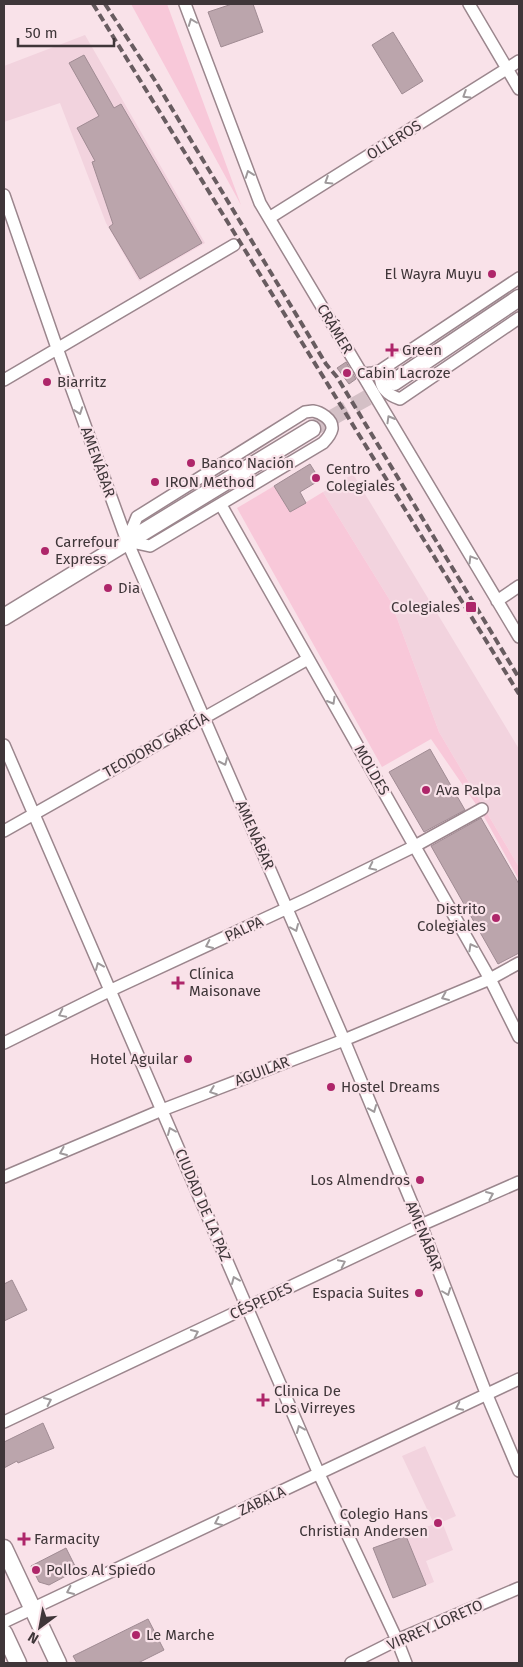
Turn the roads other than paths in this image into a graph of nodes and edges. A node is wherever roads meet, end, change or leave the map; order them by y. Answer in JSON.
{"nodes":[{"id":1,"x":185,"y":4,"type":"edge"},
{"id":2,"x":469,"y":4,"type":"edge"},
{"id":3,"x":519,"y":61,"type":"edge"},
{"id":4,"x":507,"y":69,"type":"junction"},
{"id":5,"x":519,"y":89,"type":"edge"},
{"id":6,"x":4,"y":195,"type":"edge"},
{"id":7,"x":269,"y":218,"type":"junction"},
{"id":8,"x":234,"y":245,"type":"dead end"},
{"id":9,"x":519,"y":278,"type":"edge"},
{"id":10,"x":519,"y":298,"type":"edge"},
{"id":11,"x":519,"y":318,"type":"edge"},
{"id":12,"x":57,"y":348,"type":"junction"},
{"id":13,"x":380,"y":370,"type":"junction"},
{"id":14,"x":363,"y":374,"type":"junction"},
{"id":15,"x":4,"y":380,"type":"edge"},
{"id":16,"x":394,"y":382,"type":"tunnel mouth"},
{"id":17,"x":312,"y":429,"type":"tunnel mouth"},
{"id":18,"x":221,"y":505,"type":"junction"},
{"id":19,"x":127,"y":541,"type":"junction"},
{"id":20,"x":519,"y":586,"type":"edge"},
{"id":21,"x":497,"y":601,"type":"junction"},
{"id":22,"x":4,"y":617,"type":"edge"},
{"id":23,"x":519,"y":637,"type":"edge"},
{"id":24,"x":308,"y":659,"type":"junction"},
{"id":25,"x":204,"y":718,"type":"junction"},
{"id":26,"x":4,"y":745,"type":"edge"},
{"id":27,"x":482,"y":809,"type":"dead end"},
{"id":28,"x":33,"y":814,"type":"junction"},
{"id":29,"x":4,"y":830,"type":"edge"},
{"id":30,"x":415,"y":846,"type":"junction"},
{"id":31,"x":287,"y":908,"type":"junction"},
{"id":32,"x":519,"y":963,"type":"edge"},
{"id":33,"x":490,"y":979,"type":"junction"},
{"id":34,"x":110,"y":991,"type":"junction"},
{"id":35,"x":519,"y":1037,"type":"edge"},
{"id":36,"x":344,"y":1040,"type":"junction"},
{"id":37,"x":4,"y":1043,"type":"edge"},
{"id":38,"x":162,"y":1110,"type":"junction"},
{"id":39,"x":4,"y":1177,"type":"edge"},
{"id":40,"x":519,"y":1182,"type":"edge"},
{"id":41,"x":420,"y":1225,"type":"junction"},
{"id":42,"x":247,"y":1308,"type":"junction"},
{"id":43,"x":519,"y":1379,"type":"edge"},
{"id":44,"x":486,"y":1394,"type":"junction"},
{"id":45,"x":4,"y":1422,"type":"edge"},
{"id":46,"x":519,"y":1471,"type":"edge"},
{"id":47,"x":319,"y":1474,"type":"junction"},
{"id":48,"x":4,"y":1548,"type":"edge"},
{"id":49,"x":519,"y":1588,"type":"edge"},
{"id":50,"x":33,"y":1608,"type":"junction"},
{"id":51,"x":4,"y":1622,"type":"edge"},
{"id":52,"x":4,"y":1633,"type":"edge"},
{"id":53,"x":396,"y":1640,"type":"junction"},
{"id":54,"x":18,"y":1663,"type":"edge"},
{"id":55,"x":58,"y":1663,"type":"edge"},
{"id":56,"x":351,"y":1663,"type":"edge"},
{"id":57,"x":406,"y":1663,"type":"edge"}],
"edges":[{"from":7,"to":1,"type":"street","name":"CRÁMER","one_way":true},
{"from":2,"to":4,"type":"street"},
{"from":3,"to":4,"type":"street","name":"OLLEROS"},
{"from":4,"to":5,"type":"street"},
{"from":4,"to":7,"type":"street","name":"OLLEROS","one_way":true},
{"from":6,"to":12,"type":"street","name":"AMENÁBAR"},
{"from":7,"to":14,"type":"street","name":"CRÁMER"},
{"from":8,"to":12,"type":"street"},
{"from":9,"to":13,"type":"street"},
{"from":10,"to":16,"type":"main road"},
{"from":11,"to":13,"type":"street"},
{"from":12,"to":15,"type":"street"},
{"from":12,"to":19,"type":"street","name":"AMENÁBAR","one_way":true},
{"from":13,"to":14,"type":"street"},
{"from":21,"to":14,"type":"street","name":"CRÁMER","one_way":true},
{"from":17,"to":19,"type":"main road"},
{"from":18,"to":19,"type":"street"},
{"from":18,"to":19,"type":"street"},
{"from":18,"to":24,"type":"street","name":"MOLDES"},
{"from":19,"to":22,"type":"main road"},
{"from":19,"to":25,"type":"street","name":"AMENÁBAR"},
{"from":20,"to":21,"type":"street"},
{"from":21,"to":23,"type":"street","name":"CRÁMER"},
{"from":24,"to":25,"type":"street","name":"TEODORO GARCÍA"},
{"from":24,"to":30,"type":"street","name":"MOLDES","one_way":true},
{"from":25,"to":28,"type":"street","name":"TEODORO GARCÍA"},
{"from":25,"to":31,"type":"street","name":"AMENÁBAR","one_way":true},
{"from":26,"to":28,"type":"street","name":"CIUDAD DE LA PAZ"},
{"from":27,"to":30,"type":"street","name":"PALPA"},
{"from":28,"to":29,"type":"street","name":"TEODORO GARCÍA"},
{"from":34,"to":28,"type":"street","name":"CIUDAD DE LA PAZ","one_way":true},
{"from":30,"to":31,"type":"street","name":"PALPA","one_way":true},
{"from":33,"to":30,"type":"street","name":"MOLDES","one_way":true},
{"from":31,"to":34,"type":"street","name":"PALPA","one_way":true},
{"from":31,"to":36,"type":"street","name":"AMENÁBAR","one_way":true},
{"from":32,"to":33,"type":"street","name":"AGUILAR"},
{"from":33,"to":35,"type":"street","name":"MOLDES"},
{"from":33,"to":36,"type":"street","name":"AGUILAR","one_way":true},
{"from":34,"to":37,"type":"street","name":"PALPA","one_way":true},
{"from":34,"to":38,"type":"street","name":"CIUDAD DE LA PAZ"},
{"from":36,"to":38,"type":"street","name":"AGUILAR","one_way":true},
{"from":36,"to":41,"type":"street","name":"AMENÁBAR","one_way":true},
{"from":38,"to":39,"type":"street","name":"AGUILAR","one_way":true},
{"from":42,"to":38,"type":"street","name":"CIUDAD DE LA PAZ","one_way":true},
{"from":41,"to":40,"type":"street","name":"CÉSPEDES","one_way":true},
{"from":42,"to":41,"type":"street","name":"CÉSPEDES","one_way":true},
{"from":41,"to":44,"type":"street","name":"AMENÁBAR","one_way":true},
{"from":45,"to":42,"type":"street","name":"CÉSPEDES","one_way":true},
{"from":47,"to":42,"type":"street","name":"CIUDAD DE LA PAZ","one_way":true},
{"from":43,"to":44,"type":"street","name":"ZABALA"},
{"from":44,"to":46,"type":"street","name":"AMENÁBAR"},
{"from":44,"to":47,"type":"street","name":"ZABALA","one_way":true},
{"from":47,"to":50,"type":"street","name":"ZABALA","one_way":true},
{"from":47,"to":53,"type":"street","name":"CIUDAD DE LA PAZ"},
{"from":48,"to":50,"type":"main road"},
{"from":49,"to":53,"type":"street","name":"VIRREY LORETO"},
{"from":50,"to":51,"type":"street","name":"ZABALA"},
{"from":50,"to":55,"type":"main road"},
{"from":52,"to":54,"type":"main road"},
{"from":53,"to":56,"type":"street","name":"VIRREY LORETO"},
{"from":53,"to":57,"type":"street","name":"CIUDAD DE LA PAZ"}]}
